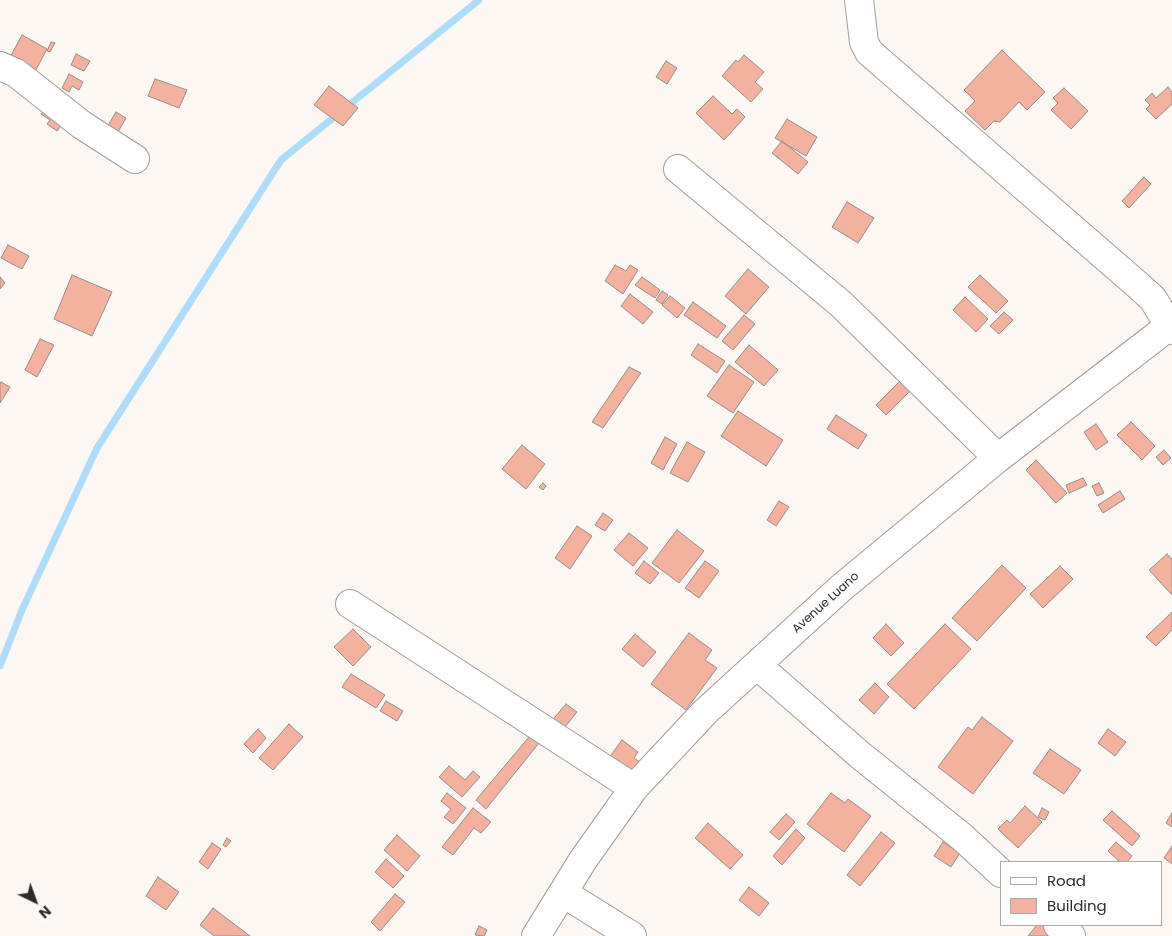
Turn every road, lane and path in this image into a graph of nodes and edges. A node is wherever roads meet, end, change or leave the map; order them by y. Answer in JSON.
{"nodes":[{"id":1,"x":859,"y":0,"type":"edge"},
{"id":2,"x":0,"y":66,"type":"edge"},
{"id":3,"x":135,"y":159,"type":"dead end"},
{"id":4,"x":678,"y":169,"type":"dead end"},
{"id":5,"x":1171,"y":327,"type":"edge"},
{"id":6,"x":998,"y":458,"type":"junction"},
{"id":7,"x":350,"y":604,"type":"dead end"},
{"id":8,"x":758,"y":666,"type":"junction"},
{"id":9,"x":634,"y":788,"type":"junction"},
{"id":10,"x":1000,"y":872,"type":"edge"},
{"id":11,"x":563,"y":893,"type":"junction"},
{"id":12,"x":1059,"y":926,"type":"edge"},
{"id":13,"x":536,"y":936,"type":"edge"},
{"id":14,"x":632,"y":936,"type":"edge"},
{"id":15,"x":1071,"y":936,"type":"edge"}],
"edges":[{"from":1,"to":5,"type":"street"},
{"from":2,"to":3,"type":"street"},
{"from":4,"to":6,"type":"street"},
{"from":5,"to":6,"type":"street","name":"Avenue Luano"},
{"from":6,"to":8,"type":"street","name":"Avenue Luano"},
{"from":7,"to":9,"type":"street"},
{"from":8,"to":9,"type":"street","name":"Avenue Luano"},
{"from":8,"to":10,"type":"street"},
{"from":9,"to":11,"type":"street","name":"Avenue Luano"},
{"from":11,"to":13,"type":"street","name":"Avenue Luano"},
{"from":11,"to":14,"type":"street"},
{"from":12,"to":15,"type":"street"}]}
